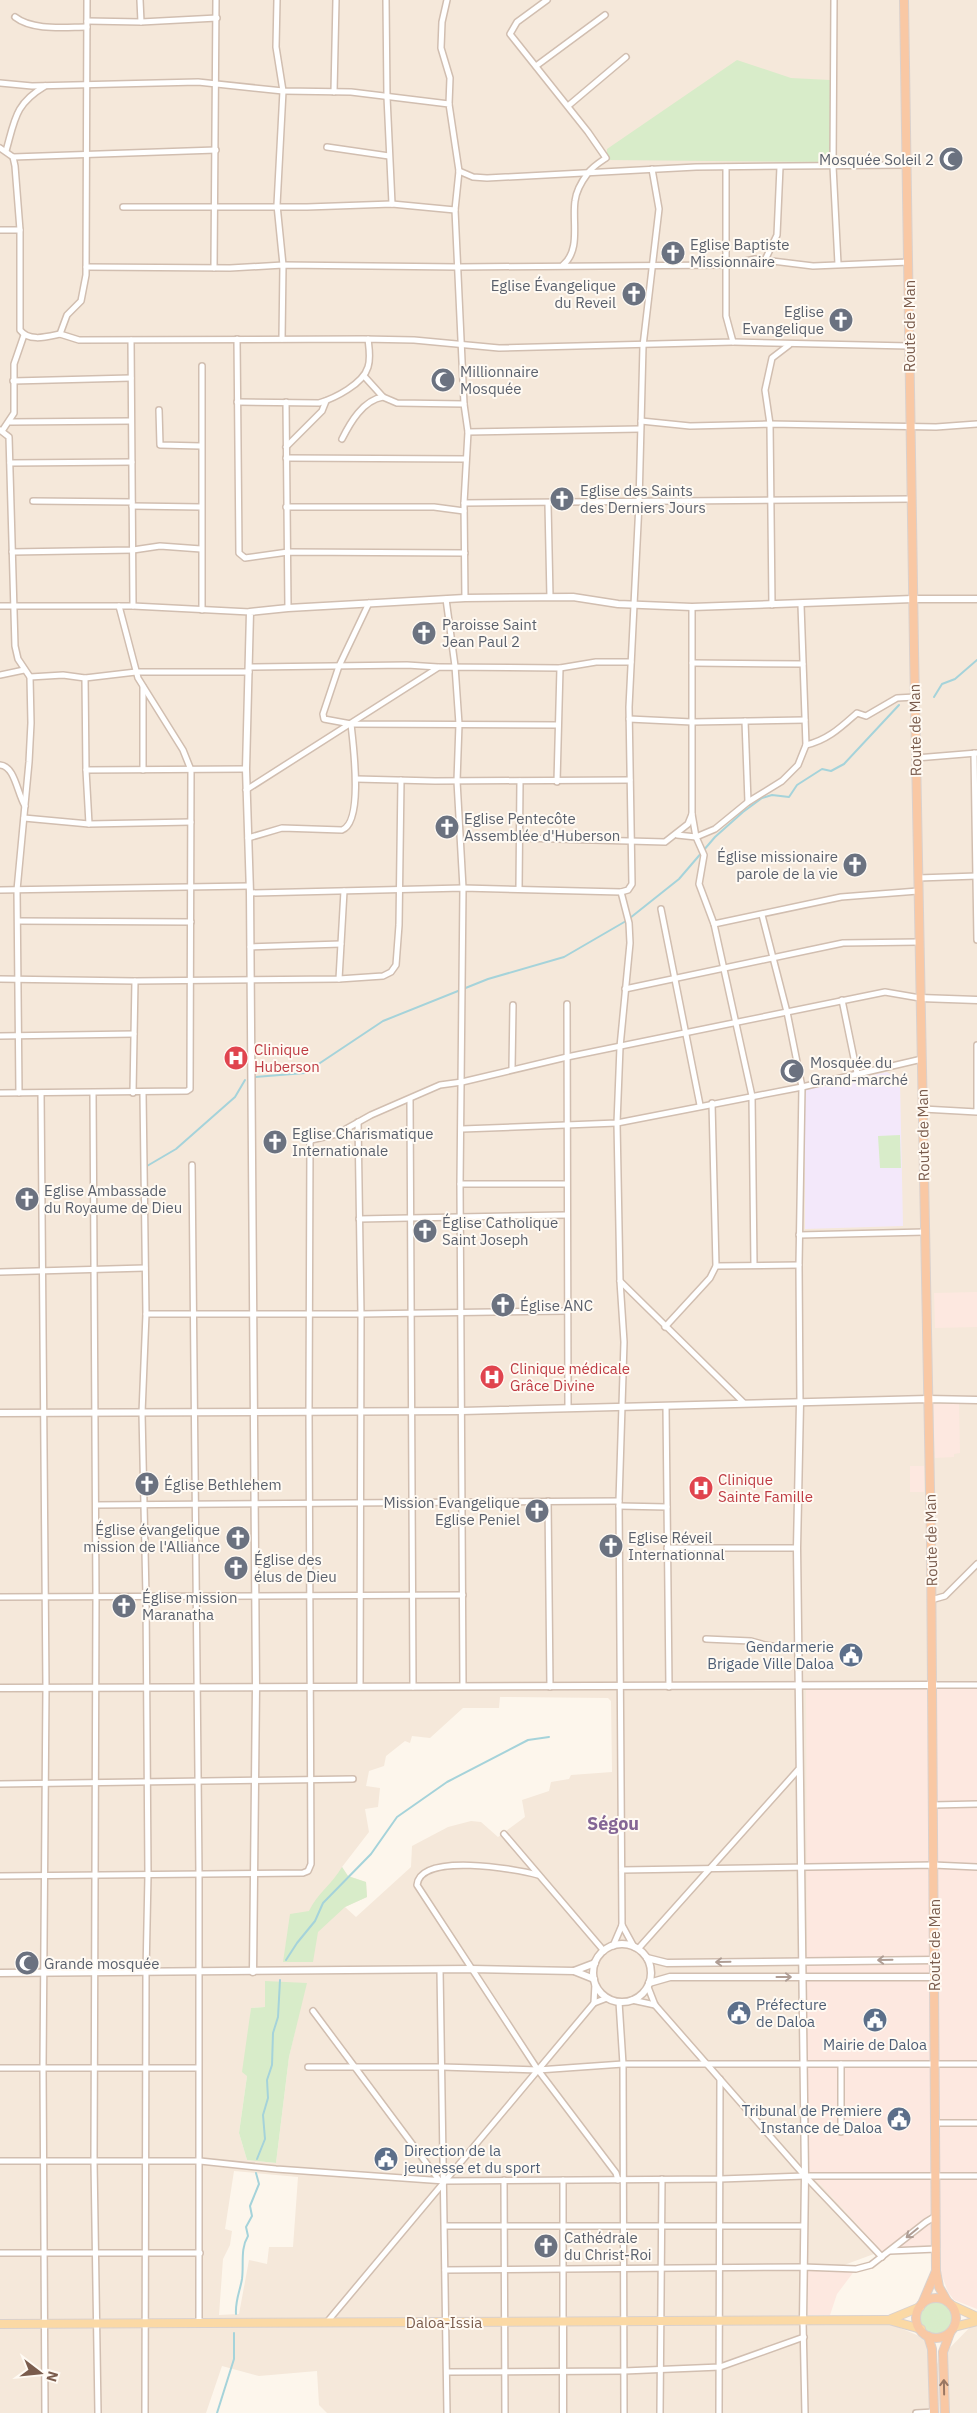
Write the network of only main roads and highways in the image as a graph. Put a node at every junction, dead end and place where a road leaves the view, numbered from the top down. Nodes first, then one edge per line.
1 (904, 0) edge
2 (936, 2271) junction
3 (949, 2303) junction
4 (921, 2306) junction
5 (977, 2317) edge
6 (889, 2320) junction
7 (977, 2321) edge
8 (0, 2324) edge
9 (921, 2329) junction
10 (952, 2329) junction
11 (928, 2336) junction
12 (934, 2413) edge
13 (945, 2413) edge

1 - 2 highway, Route de Man
2 - 3 highway
2 - 4 highway
3 - 4 highway
3 - 5 main road
3 - 10 highway
4 - 6 main road
4 - 9 highway
6 - 8 main road, Daloa-Issia
6 - 9 main road
7 - 10 main road
9 - 11 highway
10 - 11 highway
13 -> 10 highway
11 - 12 highway

